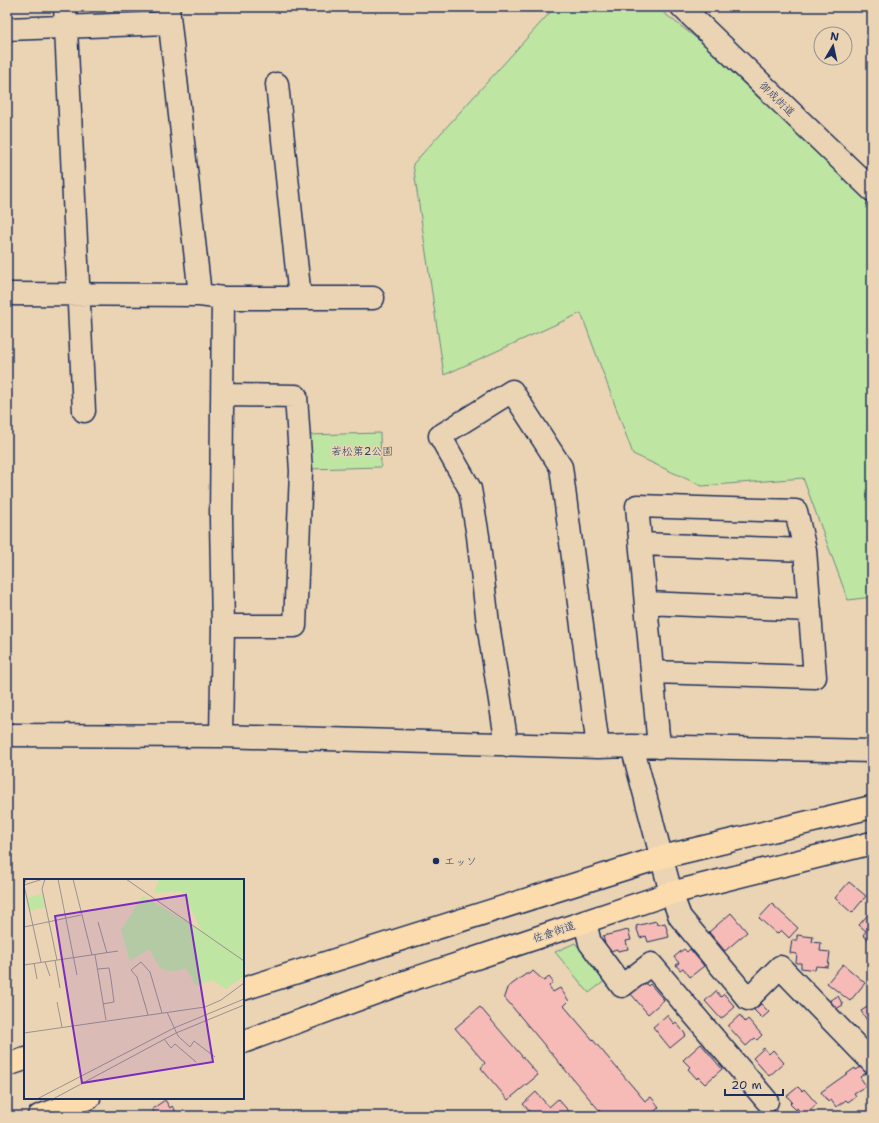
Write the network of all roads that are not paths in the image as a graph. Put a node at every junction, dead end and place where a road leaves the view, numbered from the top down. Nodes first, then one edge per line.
1 (682, 7) edge
2 (168, 15) edge
3 (66, 17) edge
4 (7, 29) edge
5 (277, 84) dead end
6 (872, 190) edge
7 (7, 294) edge
8 (79, 294) junction
9 (200, 296) junction
10 (223, 298) junction
11 (300, 298) junction
12 (373, 298) dead end
13 (223, 396) junction
14 (84, 411) dead end
15 (641, 544) junction
16 (805, 550) junction
17 (646, 603) junction
18 (810, 610) junction
19 (222, 626) junction
20 (652, 672) junction
21 (7, 735) edge
22 (221, 736) junction
23 (507, 745) junction
24 (632, 746) junction
25 (598, 747) junction
26 (659, 747) junction
27 (872, 751) edge
28 (872, 806) edge
29 (872, 843) edge
30 (662, 857) junction
31 (671, 893) junction
32 (585, 922) junction
33 (244, 989) edge
34 (244, 1042) edge
35 (24, 1059) edge
36 (872, 1062) edge
37 (7, 1065) edge
38 (86, 1099) edge
39 (767, 1101) dead end
40 (39, 1116) edge

1 - 6 street, 御成街道
2 - 3 street
2 - 9 street
3 - 4 street
3 - 8 street
5 - 11 street
7 - 8 street
8 - 9 street
8 - 14 street
9 - 10 street
10 - 11 street
10 - 13 street
11 - 12 street
13 - 19 street
13 - 19 street
15 - 16 street
15 - 16 street
15 - 17 street
16 - 18 street
17 - 18 street
17 - 20 street
18 - 20 street
19 - 22 street
20 - 26 street
21 - 22 street
22 - 23 street
23 - 25 street
23 - 25 street
24 - 25 street
24 - 26 street
24 - 30 street
26 - 27 street
28 - 30 highway
29 - 31 highway, 佐倉街道
30 - 31 street
30 - 33 highway
31 - 32 highway, 佐倉街道
31 - 36 street
32 - 34 highway, 佐倉街道
32 - 39 street
35 - 37 highway
38 - 40 highway

